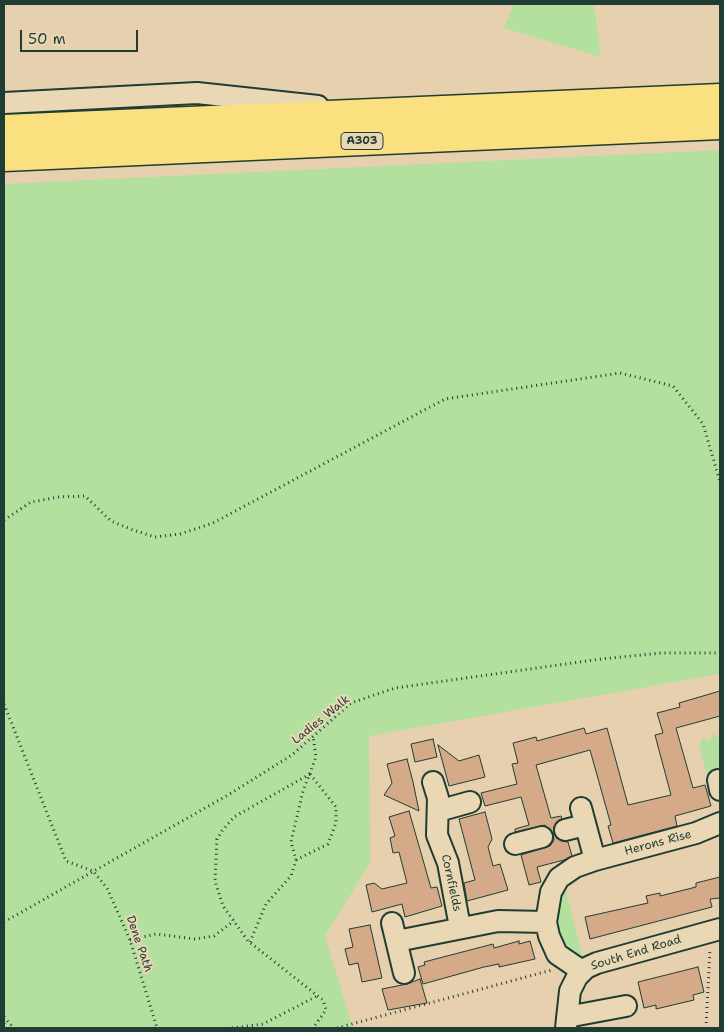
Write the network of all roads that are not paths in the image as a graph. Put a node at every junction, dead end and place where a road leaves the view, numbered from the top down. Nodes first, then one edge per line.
1 (720, 98) edge
2 (4, 103) edge
3 (387, 113) junction
4 (720, 125) edge
5 (4, 129) edge
6 (4, 157) edge
7 (433, 782) dead end
8 (470, 802) dead end
9 (438, 811) junction
10 (720, 823) edge
11 (565, 830) dead end
12 (542, 837) dead end
13 (515, 844) dead end
14 (595, 860) junction
15 (546, 922) junction
16 (460, 927) junction
17 (716, 930) edge
18 (577, 968) junction
19 (404, 974) dead end
20 (626, 1006) dead end
21 (566, 1023) edge

1 - 3 highway, A303
2 - 3 street
3 - 5 highway, A303
4 - 6 highway, A303
7 - 9 street, Cornfields
8 - 9 street
9 - 16 street, Cornfields
10 - 14 street, Herons Rise
11 - 14 street
12 - 13 street
14 - 15 street, Herons Rise
15 - 16 street, Cornfields
15 - 18 street, Herons Rise
16 - 19 street, Cornfields
17 - 18 street, South End Road
18 - 21 street, South End Road
20 - 21 street

